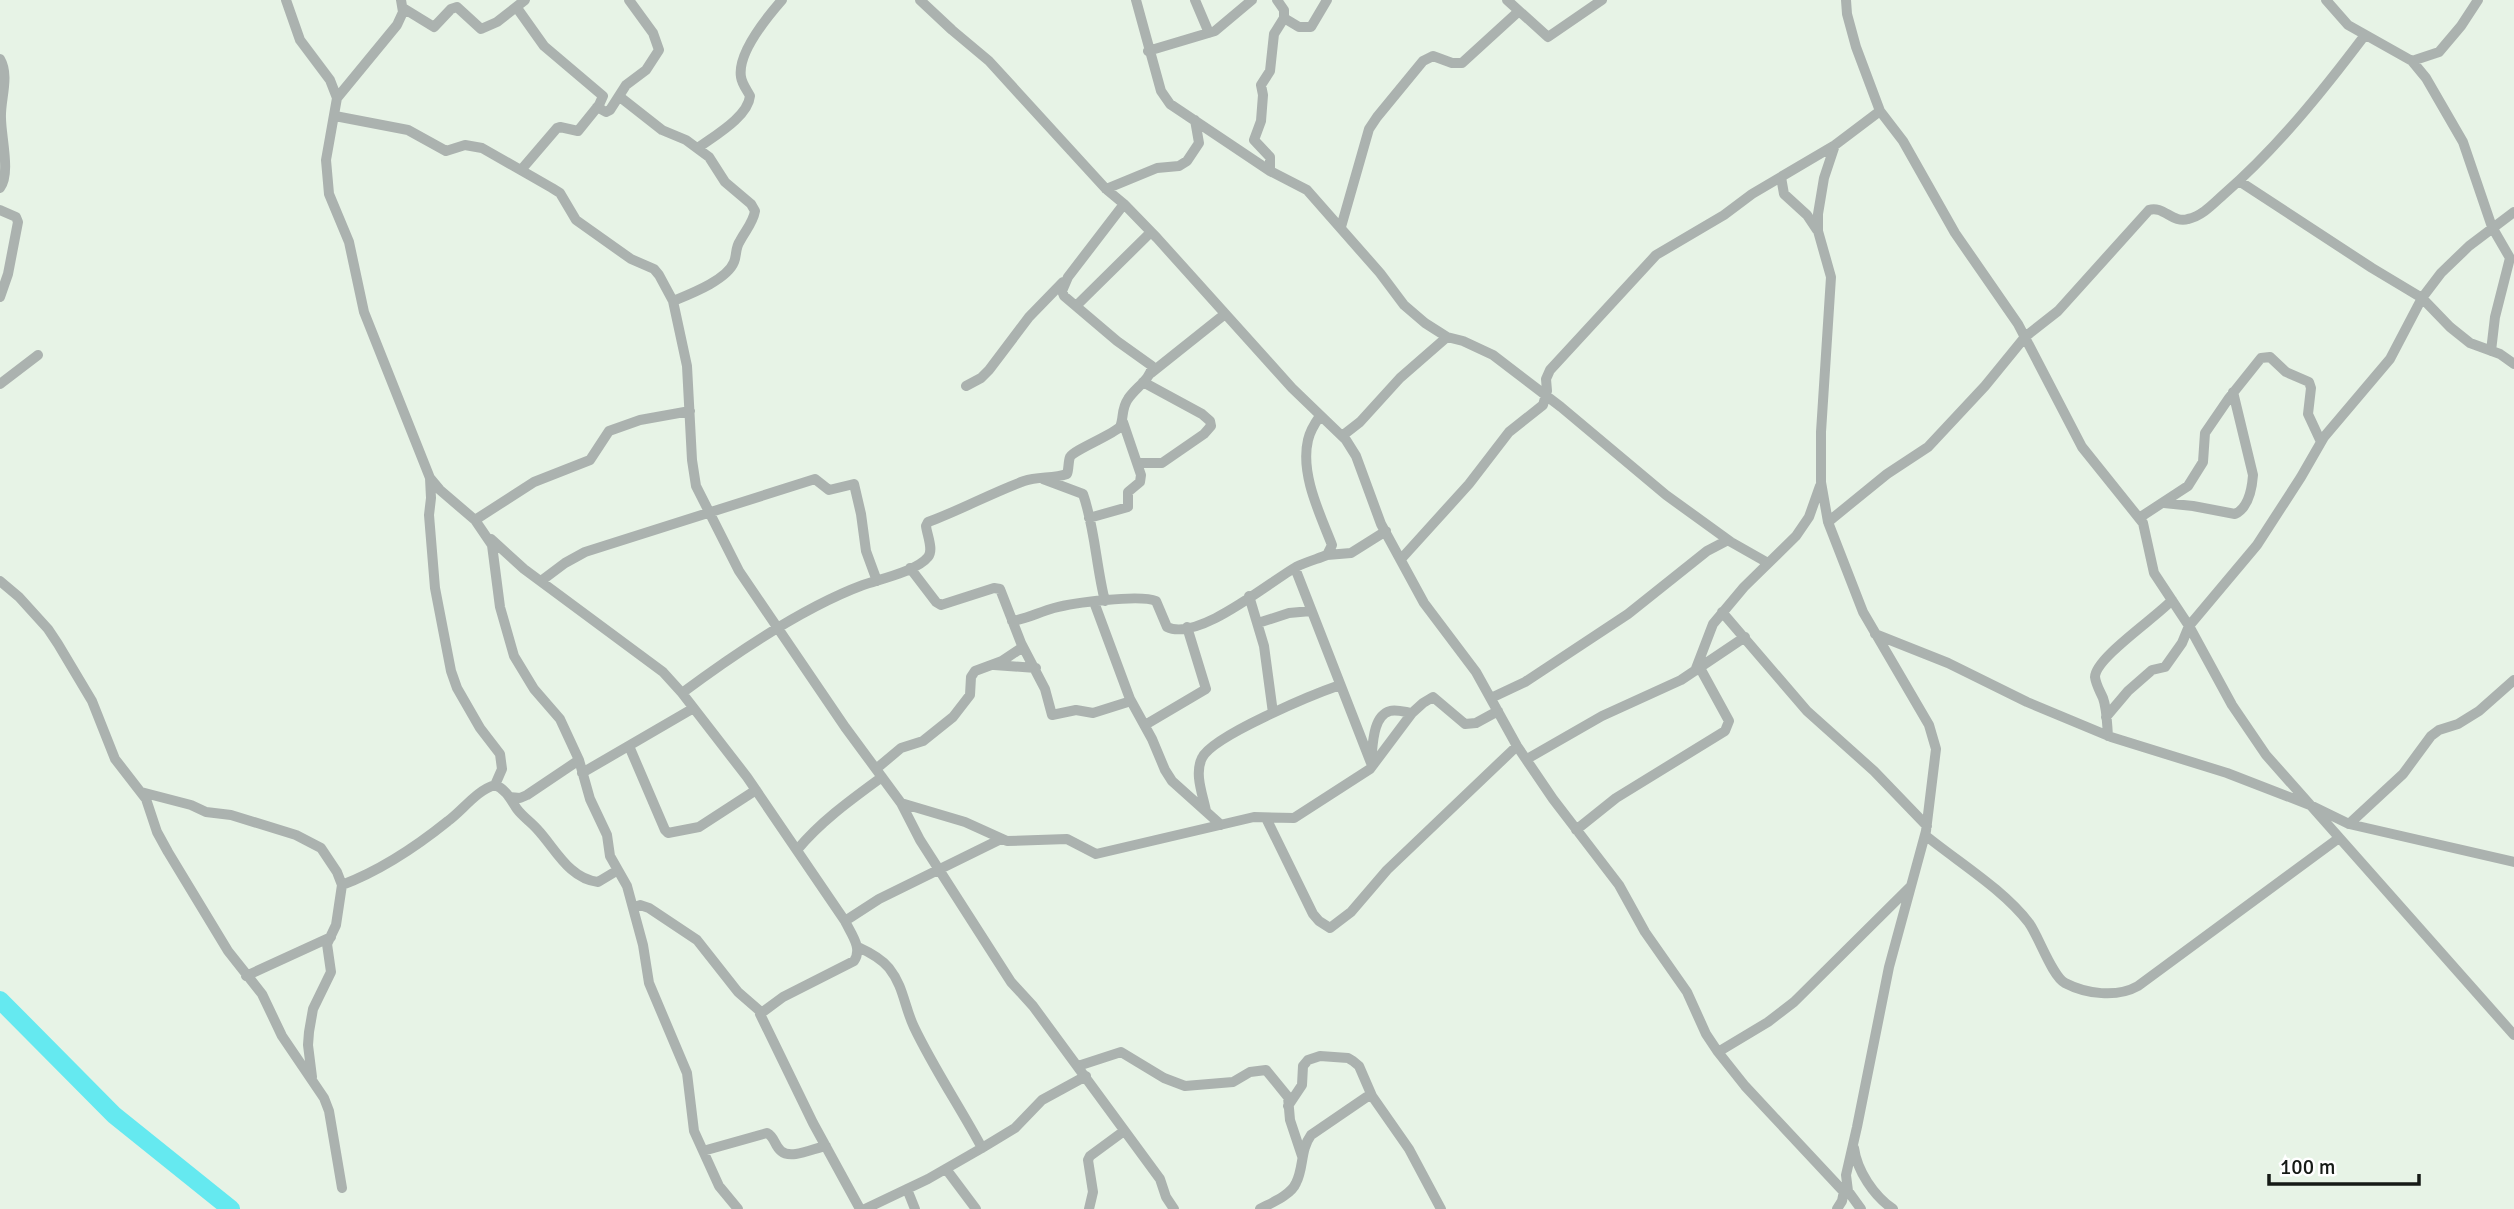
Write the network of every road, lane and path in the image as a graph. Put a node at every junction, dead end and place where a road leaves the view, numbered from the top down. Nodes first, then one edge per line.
1 (286, 0) edge
2 (525, 0) edge
3 (629, 0) edge
4 (782, 0) edge
5 (920, 0) edge
6 (1136, 0) edge
7 (1195, 0) edge
8 (1252, 0) edge
9 (1277, 0) edge
10 (1327, 0) edge
11 (1507, 0) edge
12 (1602, 0) edge
13 (1846, 0) edge
14 (2326, 0) edge
15 (2478, 0) edge
16 (402, 4) edge
17 (517, 8) junction
18 (1519, 11) junction
19 (1284, 18) junction
20 (1209, 33) junction
21 (2365, 35) junction
22 (1148, 51) junction
23 (0, 59) edge
24 (2412, 61) junction
25 (620, 97) junction
26 (337, 98) junction
27 (597, 107) junction
28 (1880, 111) junction
29 (335, 116) junction
30 (1195, 120) junction
31 (1835, 145) junction
32 (698, 148) junction
33 (521, 170) junction
34 (1270, 171) junction
35 (1781, 177) junction
36 (2239, 181) junction
37 (0, 188) edge
38 (1106, 188) junction
39 (1124, 204) junction
40 (0, 210) edge
41 (2514, 212) edge
42 (2493, 227) junction
43 (1341, 228) junction
44 (1818, 231) junction
45 (1151, 232) junction
46 (1068, 277) junction
47 (0, 297) edge
48 (2422, 298) junction
49 (673, 301) junction
50 (1077, 305) junction
51 (1225, 314) junction
52 (1447, 337) junction
53 (2025, 337) junction
54 (2491, 351) junction
55 (38, 355) dead end
56 (2514, 364) edge
57 (1151, 373) junction
58 (1143, 382) junction
59 (0, 384) edge
60 (966, 386) dead end
61 (2233, 392) junction
62 (1545, 396) junction
63 (690, 411) junction
64 (1320, 415) junction
65 (1123, 422) junction
66 (1342, 436) junction
67 (2321, 442) junction
68 (1137, 463) junction
69 (430, 478) junction
70 (1043, 478) junction
71 (1821, 482) junction
72 (2163, 503) junction
73 (708, 513) junction
74 (1089, 518) junction
75 (2139, 518) junction
76 (475, 520) junction
77 (1828, 522) junction
78 (1386, 531) junction
79 (488, 536) junction
80 (1728, 540) junction
81 (1327, 555) junction
82 (1402, 558) junction
83 (1768, 563) junction
84 (1295, 568) junction
85 (910, 569) junction
86 (877, 580) junction
87 (541, 581) junction
88 (0, 582) edge
89 (1250, 596) junction
90 (2172, 600) junction
91 (1105, 601) junction
92 (1094, 602) junction
93 (1311, 611) junction
94 (1721, 612) junction
95 (1012, 621) junction
96 (1258, 623) junction
97 (2189, 626) junction
98 (1187, 627) junction
99 (779, 628) junction
100 (1875, 634) junction
101 (1745, 637) junction
102 (1023, 647) junction
103 (990, 665) junction
104 (1035, 668) junction
105 (1698, 669) junction
106 (2514, 680) edge
107 (1340, 685) junction
108 (682, 693) junction
109 (1491, 698) junction
110 (1131, 701) junction
111 (692, 709) junction
112 (1498, 711) junction
113 (1273, 713) junction
114 (1412, 713) junction
115 (2106, 717) junction
116 (1145, 725) junction
117 (2108, 736) junction
118 (629, 746) junction
119 (1517, 746) junction
120 (1527, 759) junction
121 (579, 760) junction
122 (1370, 766) junction
123 (879, 773) junction
124 (582, 774) junction
125 (495, 785) junction
126 (756, 790) junction
127 (141, 792) junction
128 (509, 797) junction
129 (901, 803) junction
130 (2310, 805) junction
131 (1206, 811) junction
132 (1266, 818) junction
133 (2349, 824) junction
134 (1220, 825) junction
135 (1576, 830) junction
136 (1926, 830) junction
137 (2339, 838) junction
138 (1001, 839) junction
139 (797, 850) junction
140 (2514, 862) edge
141 (618, 870) junction
142 (940, 871) junction
143 (342, 885) junction
144 (1910, 887) junction
145 (633, 908) junction
146 (845, 921) junction
147 (331, 937) junction
148 (858, 947) junction
149 (246, 976) junction
150 (761, 1012) junction
151 (2514, 1035) edge
152 (1718, 1052) junction
153 (1079, 1066) junction
154 (1086, 1076) junction
155 (312, 1080) junction
156 (1371, 1094) junction
157 (1288, 1107) junction
158 (1124, 1131) junction
159 (1853, 1144) junction
160 (826, 1146) junction
161 (982, 1148) junction
162 (703, 1150) junction
163 (1302, 1156) junction
164 (946, 1169) junction
165 (1846, 1175) junction
166 (342, 1188) dead end
167 (907, 1189) junction
168 (1844, 1192) junction
169 (738, 1209) edge
170 (863, 1209) edge
171 (915, 1209) edge
172 (976, 1209) edge
173 (1089, 1209) edge
174 (1174, 1209) edge
175 (1260, 1209) edge
176 (1441, 1209) edge
177 (1837, 1209) edge
178 (1861, 1209) edge
179 (1893, 1209) edge

1 - 26 street
2 - 17 street
3 - 25 street
4 - 32 street
5 - 38 street
6 - 22 street
7 - 20 street
8 - 20 street
9 - 19 street
10 - 19 street
11 - 18 street
12 - 18 street
13 - 28 street
14 - 21 street
15 - 24 street
16 - 17 street
16 - 26 street
17 - 27 street
18 - 43 street
19 - 34 street
20 - 22 street
21 - 24 street
21 - 36 street
22 - 30 street
23 - 37 street
24 - 42 street
25 - 27 street
25 - 32 street
26 - 29 street
27 - 33 street
28 - 31 street
28 - 53 street
29 - 33 street
29 - 69 street
30 - 34 street
30 - 38 street
31 - 35 street
31 - 44 street
32 - 49 street
33 - 49 street
34 - 43 street
35 - 44 street
35 - 62 street
36 - 48 street
36 - 53 street
38 - 39 street
39 - 45 street
39 - 46 street
40 - 47 street
41 - 42 street
42 - 48 street
42 - 54 street
43 - 52 street
44 - 71 street
45 - 50 street
45 - 51 street
46 - 50 street
46 - 60 street
48 - 54 street
48 - 67 street
49 - 63 street
50 - 57 street
51 - 57 street
51 - 64 street
52 - 62 street
52 - 66 street
53 - 75 street
53 - 77 street
54 - 56 street
55 - 59 street
57 - 58 street
58 - 65 street
58 - 68 street
61 - 67 street
61 - 72 street
61 - 72 street
62 - 80 street
62 - 82 street
63 - 73 street
63 - 76 street
64 - 66 street
64 - 81 street
65 - 68 street
65 - 70 street
66 - 78 street
67 - 97 street
68 - 74 street
69 - 76 street
69 - 125 street
70 - 74 street
70 - 85 street
71 - 77 street
71 - 83 street
72 - 75 street
73 - 86 street
73 - 87 street
73 - 99 street
74 - 91 street
75 - 90 street
76 - 79 street
77 - 100 street
78 - 81 street
78 - 82 street
79 - 87 street
79 - 121 street
80 - 83 street
80 - 109 street
81 - 84 street
82 - 109 street
83 - 94 street
84 - 89 street
84 - 93 street
85 - 86 street
85 - 95 street
86 - 99 street
87 - 108 street
88 - 127 street
89 - 96 street
89 - 98 street
90 - 97 street
90 - 115 street
91 - 92 street
91 - 98 street
92 - 95 street
92 - 110 street
93 - 96 street
93 - 107 street
94 - 101 street
94 - 105 street
95 - 102 street
96 - 113 street
97 - 115 street
97 - 130 street
98 - 116 street
99 - 108 street
99 - 123 street
100 - 117 street
100 - 136 street
101 - 105 street
101 - 136 street
102 - 103 street
102 - 104 street
103 - 104 street
103 - 123 street
104 - 110 street
105 - 120 street
105 - 135 street
106 - 133 street
107 - 113 street
107 - 122 street
108 - 111 street
109 - 112 street
110 - 116 street
111 - 118 street
111 - 126 street
112 - 114 street
112 - 119 street
113 - 131 street
114 - 122 street
114 - 122 street
115 - 117 street
116 - 131 street
117 - 130 street
118 - 124 street
118 - 126 street
119 - 120 street
119 - 132 street
120 - 135 street
121 - 124 street
121 - 128 street
122 - 132 street
123 - 129 street
123 - 139 street
124 - 141 street
125 - 128 street
125 - 143 street
126 - 139 street
127 - 143 street
127 - 149 street
128 - 141 street
129 - 138 street
129 - 142 street
130 - 133 street
130 - 137 street
131 - 134 street
132 - 134 street
133 - 140 street
134 - 138 street
135 - 152 street
136 - 137 street
136 - 144 street
137 - 151 street
138 - 142 street
139 - 146 street
141 - 145 street
142 - 146 street
142 - 153 street
143 - 147 street
144 - 152 street
144 - 159 street
145 - 150 street
145 - 162 street
146 - 148 street
147 - 149 street
147 - 155 street
148 - 150 street
148 - 161 street
149 - 155 street
150 - 160 street
152 - 168 street
153 - 154 street
153 - 157 street
154 - 158 street
154 - 161 street
155 - 166 street
156 - 157 street
156 - 163 street
156 - 176 street
157 - 163 street
158 - 173 street
158 - 174 street
159 - 165 street
159 - 179 street
160 - 162 street
160 - 170 street
161 - 164 street
162 - 169 street
163 - 175 street
164 - 167 street
164 - 172 street
165 - 168 street
165 - 178 street
167 - 170 street
167 - 171 street
168 - 177 street

